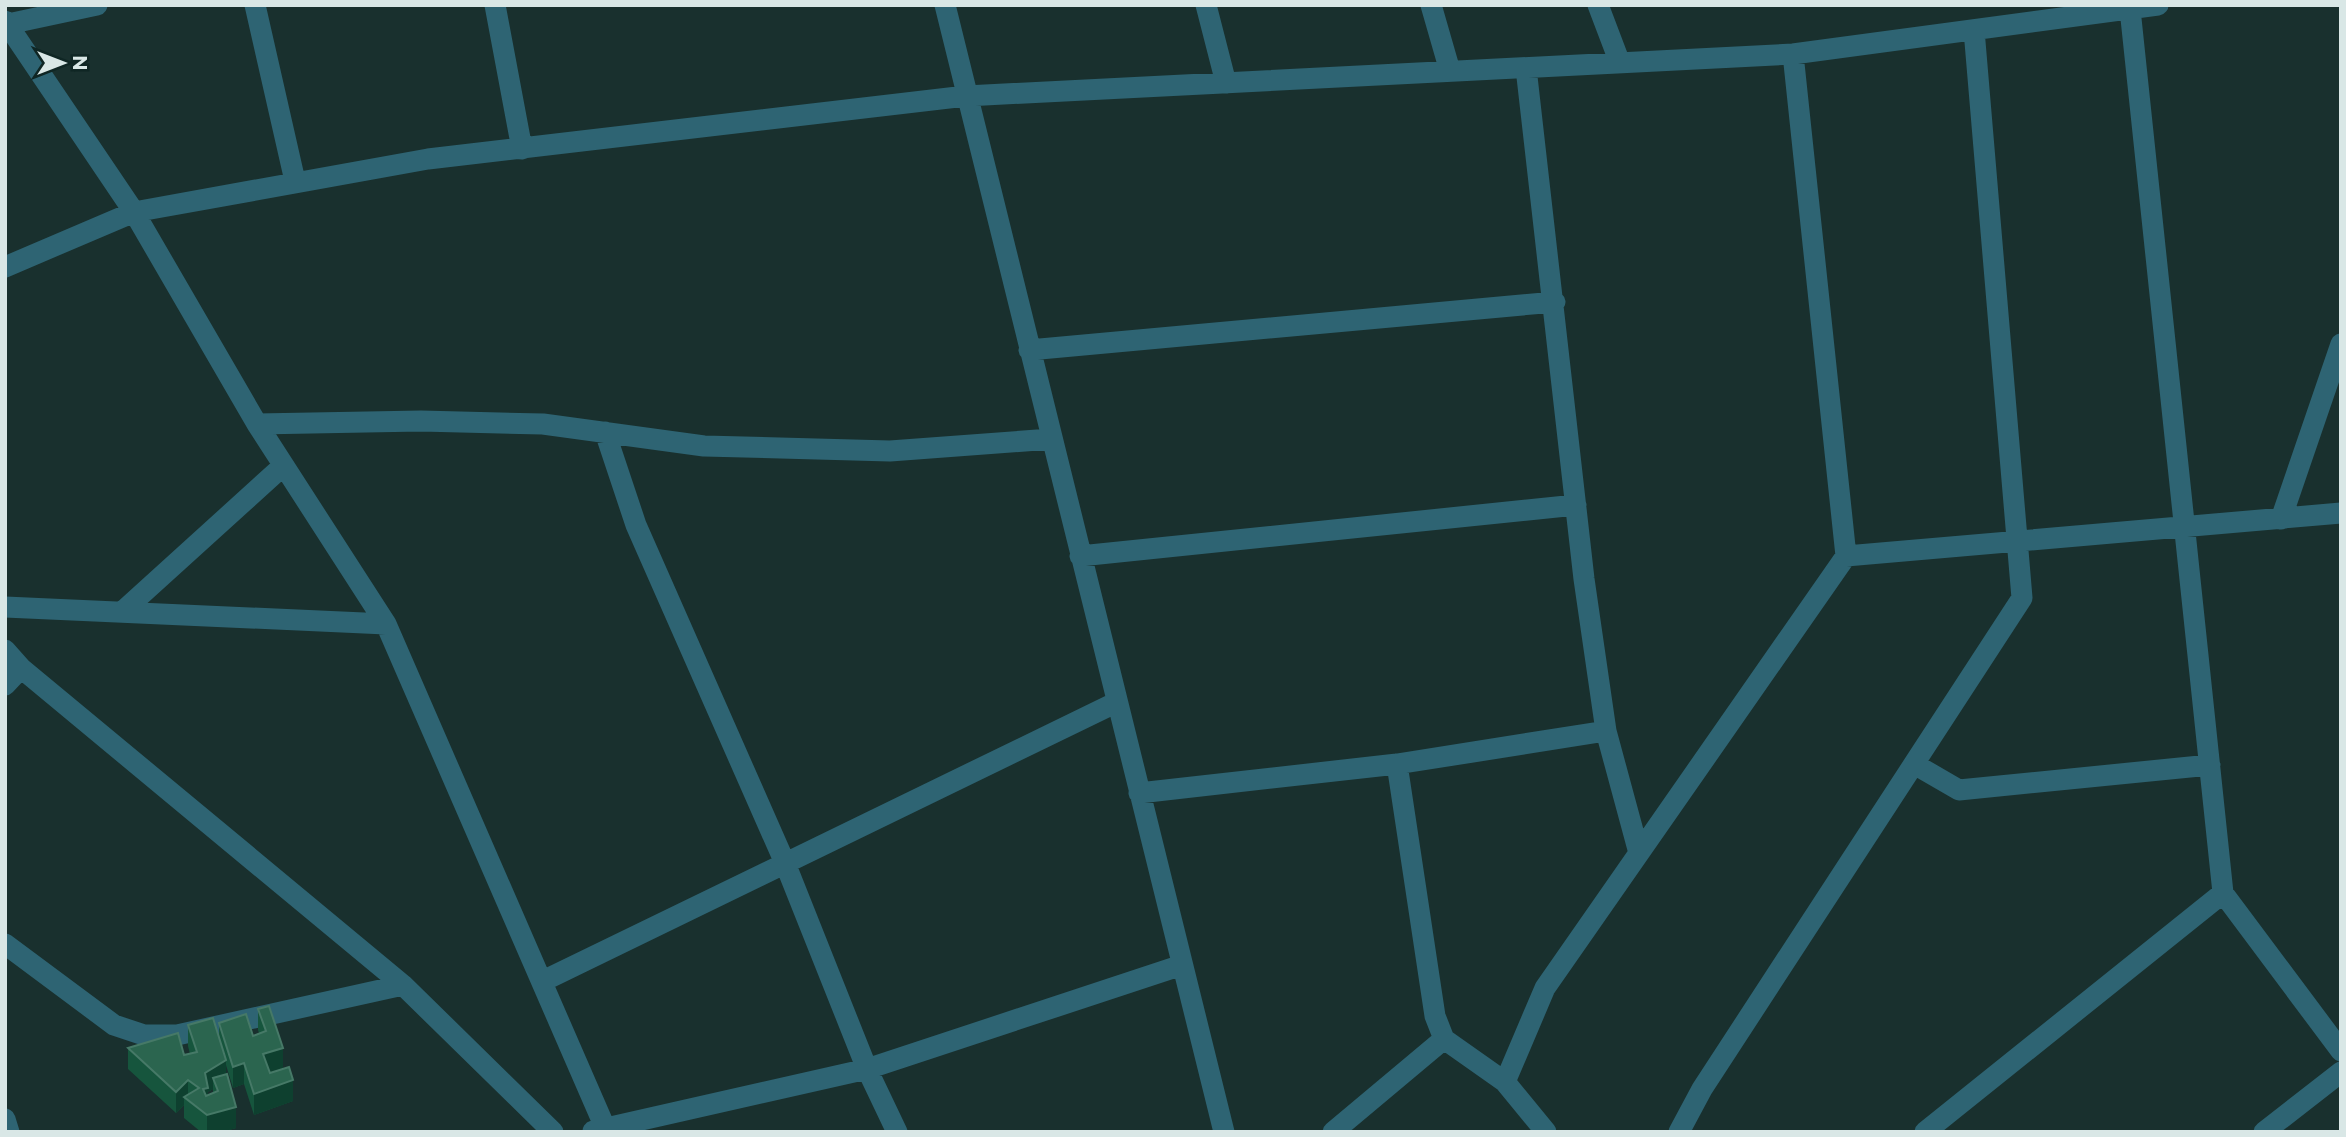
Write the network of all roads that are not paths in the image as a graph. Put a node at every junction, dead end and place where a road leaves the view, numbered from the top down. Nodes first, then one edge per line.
1 (97, 5) edge
2 (255, 5) edge
3 (495, 5) edge
4 (945, 5) edge
5 (1206, 5) edge
6 (1431, 5) edge
7 (1598, 5) edge
8 (2158, 5) edge
9 (2130, 9) junction
10 (7, 23) edge
11 (1973, 30) junction
12 (1793, 54) junction
13 (1620, 63) junction
14 (1527, 68) junction
15 (1450, 71) junction
16 (1226, 83) junction
17 (966, 96) junction
18 (523, 149) junction
19 (295, 181) junction
20 (134, 212) junction
21 (5, 267) edge
22 (1555, 302) junction
23 (2341, 344) edge
24 (1029, 350) junction
25 (257, 425) junction
26 (605, 432) junction
27 (1051, 439) junction
28 (283, 466) junction
29 (1576, 505) junction
30 (2341, 513) edge
31 (2281, 519) junction
32 (2185, 527) junction
33 (2017, 542) junction
34 (1080, 556) junction
35 (1846, 556) junction
36 (5, 607) edge
37 (122, 612) junction
38 (386, 624) junction
39 (5, 650) edge
40 (21, 668) junction
41 (5, 685) edge
42 (1117, 702) junction
43 (1606, 731) junction
44 (1397, 764) junction
45 (1914, 764) junction
46 (2210, 765) junction
47 (1139, 793) junction
48 (1639, 853) junction
49 (785, 863) junction
50 (2223, 893) junction
51 (5, 944) edge
52 (1182, 965) junction
53 (543, 981) junction
54 (403, 985) junction
55 (1444, 1039) junction
56 (2341, 1051) edge
57 (867, 1069) junction
58 (2341, 1072) edge
59 (1505, 1082) junction
60 (5, 1119) edge
61 (601, 1130) edge
62 (9, 1132) edge
63 (553, 1132) edge
64 (897, 1132) edge
65 (1224, 1132) edge
66 (1333, 1132) edge
67 (1546, 1132) edge
68 (1679, 1132) edge
69 (1925, 1132) edge
70 (2264, 1132) edge

1 - 10 street
2 - 19 street
3 - 18 street
4 - 17 street
5 - 16 street
6 - 15 street
7 - 13 street
8 - 9 street
9 - 11 street
9 - 32 street
10 - 20 street
11 - 12 street
11 - 33 street
12 - 13 street
12 - 35 street
13 - 14 street
14 - 15 street
14 - 22 street
15 - 16 street
16 - 17 street
17 - 18 street
17 - 24 street
18 - 19 street
19 - 20 street
20 - 21 street
20 - 25 street
22 - 24 street
22 - 29 street
23 - 31 street
24 - 27 street
25 - 26 street
25 - 28 street
26 - 27 street
26 - 49 street
27 - 34 street
28 - 37 street
28 - 38 street
29 - 34 street
29 - 43 street
30 - 31 street
31 - 32 street
32 - 33 street
32 - 46 street
33 - 35 street
33 - 45 street
34 - 42 street
35 - 48 street
36 - 37 street
37 - 38 street
38 - 53 street
39 - 40 street
40 - 41 street
40 - 54 street
42 - 47 street
42 - 49 street
43 - 44 street
43 - 48 street
44 - 47 street
44 - 55 street
45 - 46 street
45 - 68 street
46 - 50 street
47 - 52 street
48 - 59 street
49 - 53 street
49 - 57 street
50 - 56 street
50 - 69 street
51 - 54 street
52 - 57 street
52 - 65 street
53 - 61 street
54 - 63 street
55 - 59 street
55 - 66 street
57 - 61 street
57 - 64 street
58 - 70 street
59 - 67 street
60 - 62 street

